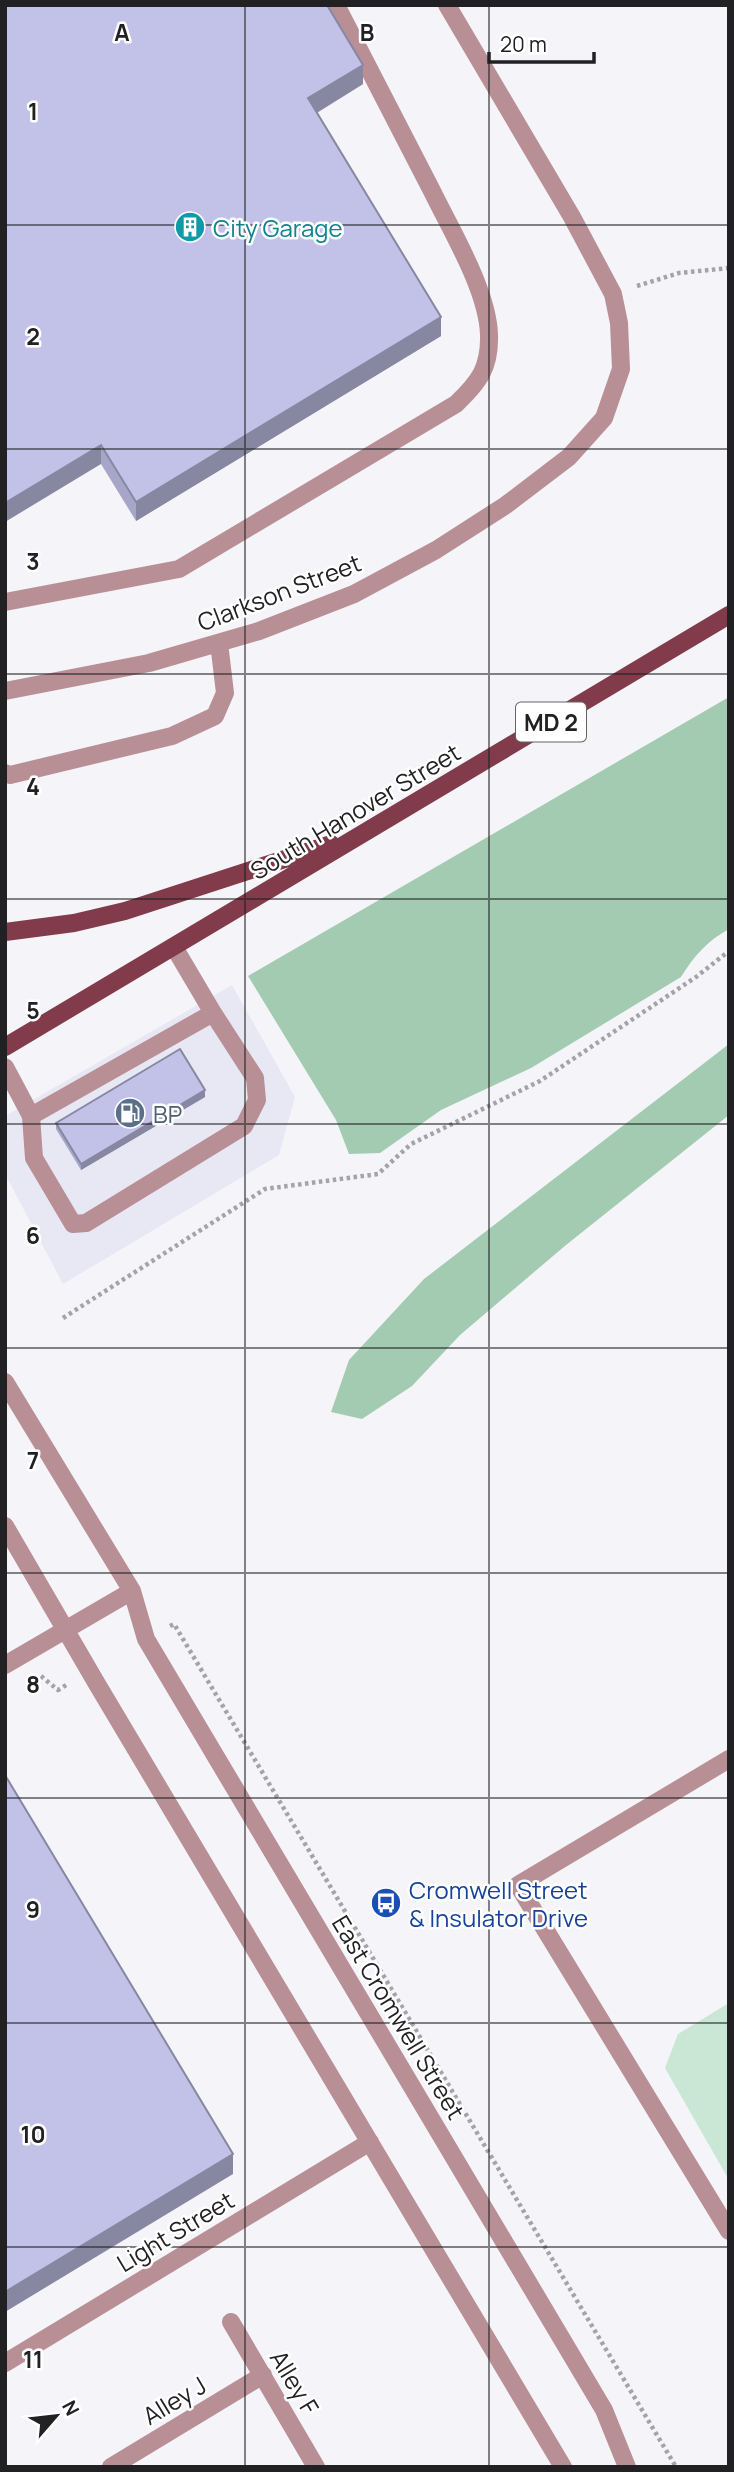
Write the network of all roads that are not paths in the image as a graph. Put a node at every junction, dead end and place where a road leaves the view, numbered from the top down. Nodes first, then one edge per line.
1 (336, 5) edge
2 (447, 5) edge
3 (5, 602) edge
4 (729, 615) edge
5 (219, 643) junction
6 (5, 691) edge
7 (5, 773) edge
8 (373, 828) junction
9 (5, 932) edge
10 (174, 947) junction
11 (213, 1013) junction
12 (5, 1047) edge
13 (5, 1067) edge
14 (31, 1116) junction
15 (5, 1382) edge
16 (5, 1527) edge
17 (132, 1591) junction
18 (65, 1630) junction
19 (5, 1665) edge
20 (729, 1759) edge
21 (370, 2142) junction
22 (729, 2231) edge
23 (231, 2322) dead end
24 (5, 2363) edge
25 (263, 2375) junction
26 (111, 2467) edge
27 (316, 2467) edge
28 (563, 2467) edge
29 (627, 2467) edge

1 - 3 street
2 - 5 street, Clarkson Street
4 - 8 main road, South Hanover Street / MD 2
5 - 6 street, Clarkson Street
5 - 7 street
8 - 9 main road
8 - 10 main road, South Hanover Street / MD 2
10 - 11 street
10 - 12 main road, South Hanover Street / MD 2
11 - 14 street
11 - 14 street
13 - 14 street
15 - 17 street, East Cromwell Street
16 - 18 street
17 - 18 street
17 - 29 street, East Cromwell Street
18 - 19 street
18 - 21 street
20 - 22 street
21 - 24 street, Light Street
21 - 28 street
23 - 25 street, Alley F
25 - 26 street, Alley J
25 - 27 street, Alley F

